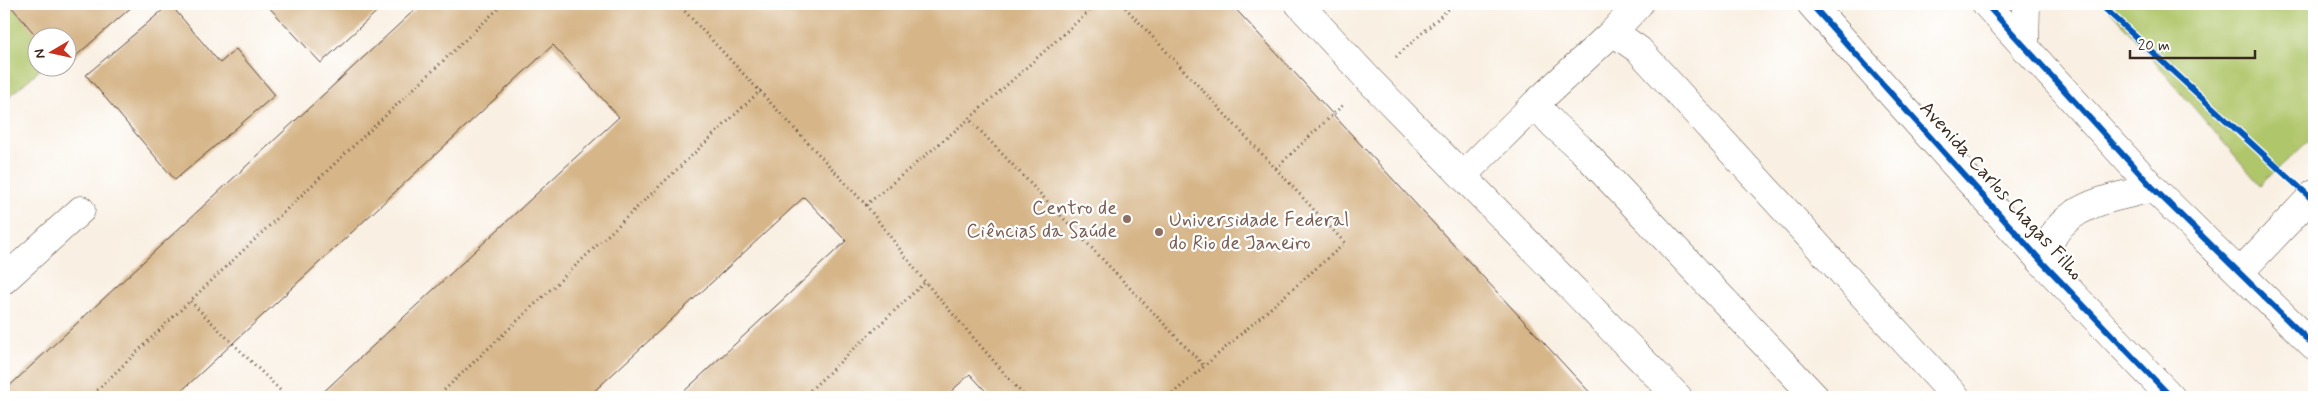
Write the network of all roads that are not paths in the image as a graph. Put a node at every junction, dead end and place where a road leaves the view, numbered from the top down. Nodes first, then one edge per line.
1 (1299, 4) edge
2 (1639, 4) edge
3 (1811, 4) edge
4 (1986, 4) edge
5 (2026, 4) edge
6 (1613, 32) junction
7 (2025, 49) junction
8 (1535, 104) junction
9 (1463, 175) junction
10 (2153, 188) junction
11 (2314, 194) edge
12 (81, 210) dead end
13 (2042, 262) junction
14 (2240, 272) junction
15 (4, 280) edge
16 (2314, 346) edge
17 (2170, 396) edge
18 (1678, 397) edge
19 (1815, 397) edge
20 (1956, 397) edge

1 - 9 street
2 - 6 street
3 - 13 street, Avenida Carlos Chagas Filho
4 - 7 street
5 - 7 street
6 - 8 street
6 - 20 street
7 - 10 street
8 - 9 street
8 - 19 street
9 - 18 street
10 - 13 street
10 - 14 street
11 - 14 street
12 - 15 street
13 - 17 street, Avenida Carlos Chagas Filho
14 - 16 street

